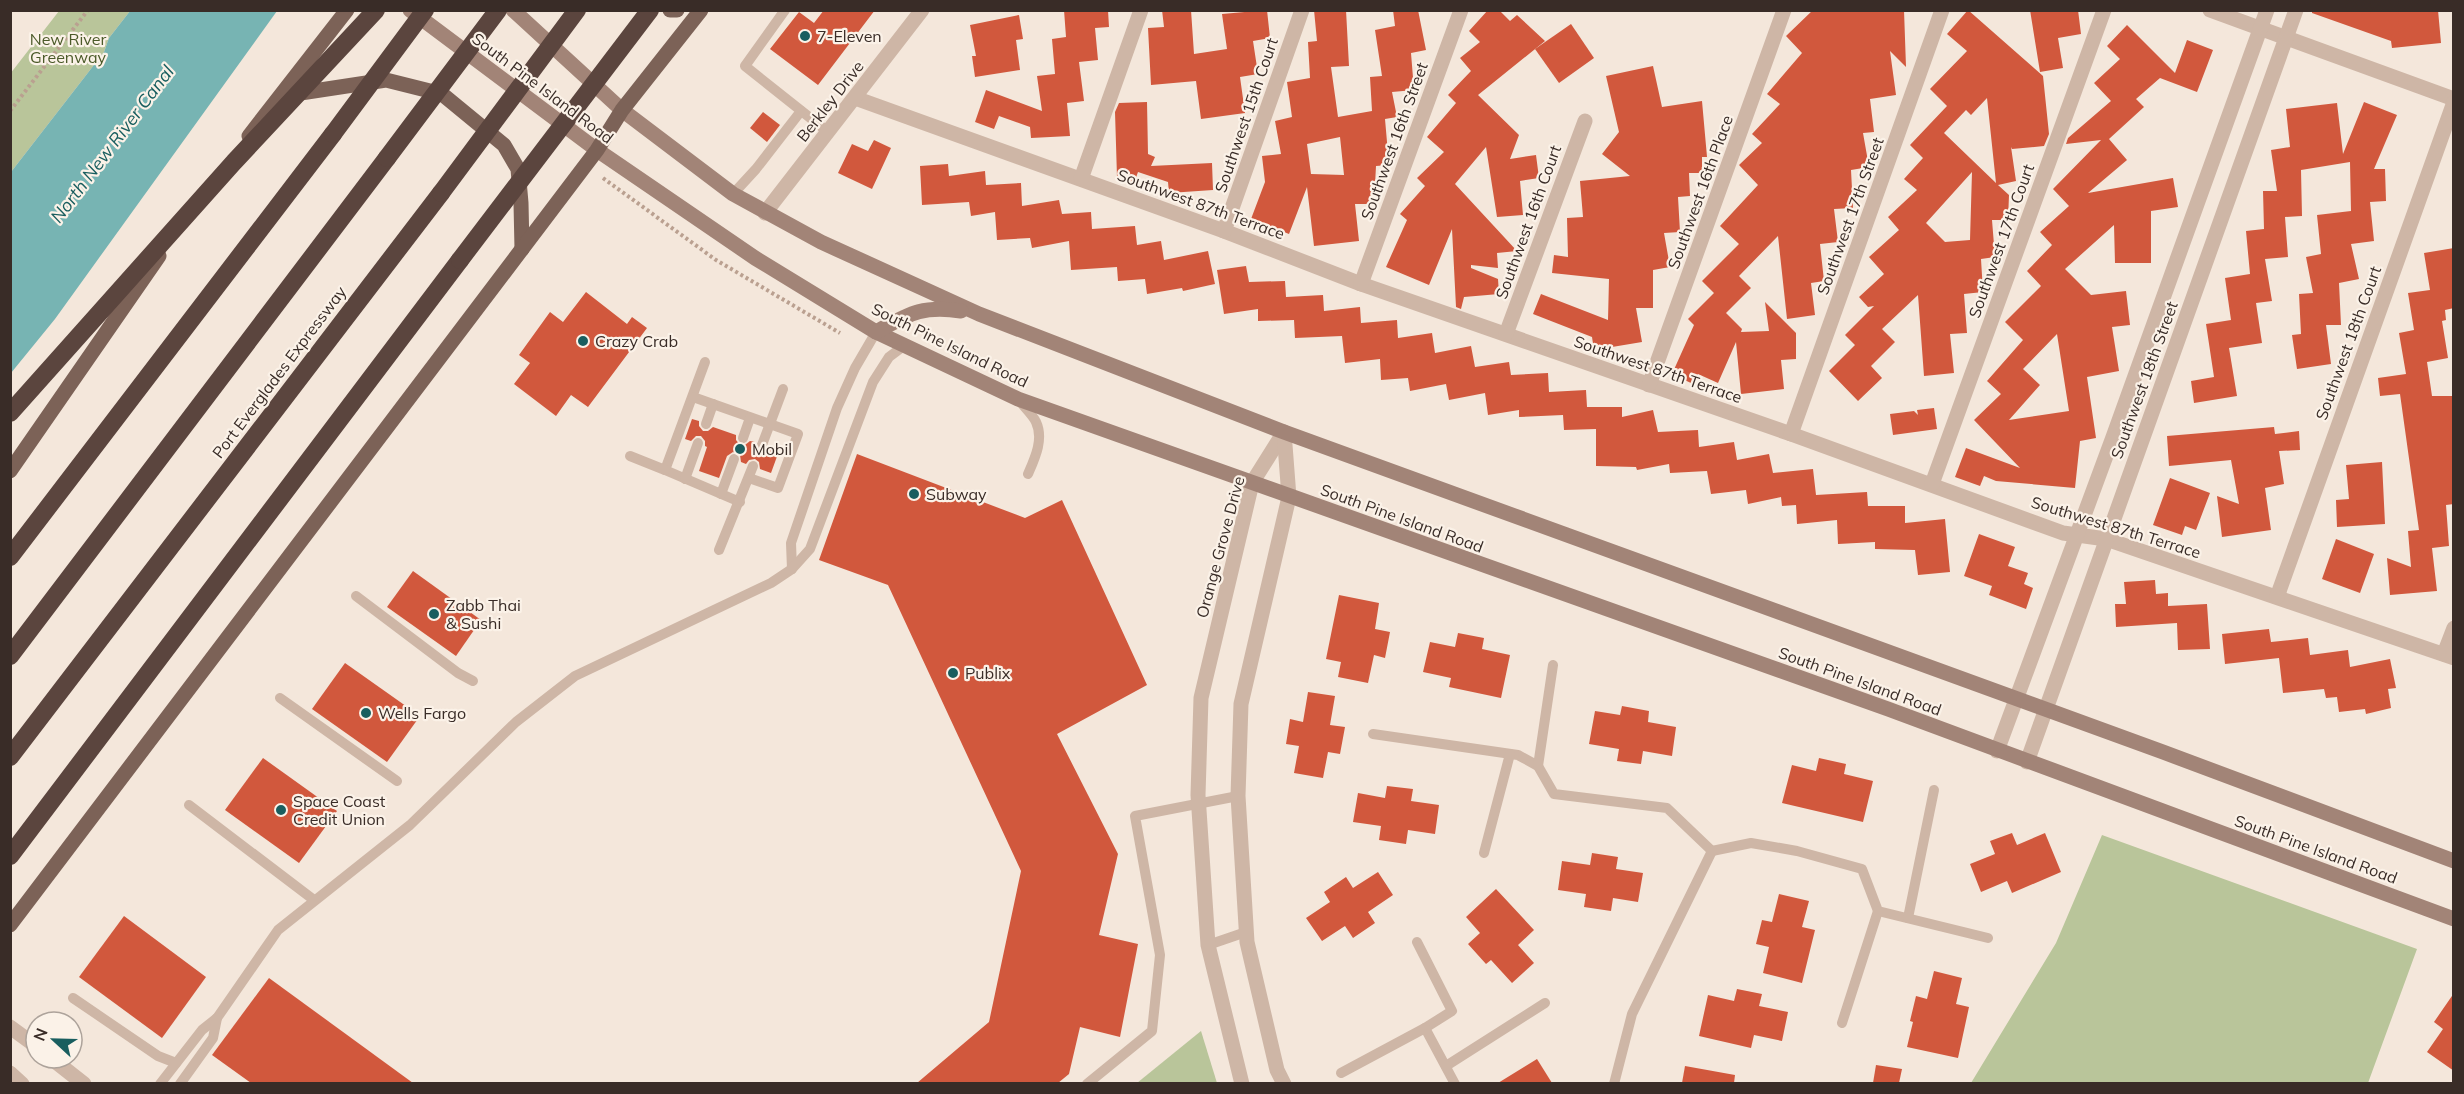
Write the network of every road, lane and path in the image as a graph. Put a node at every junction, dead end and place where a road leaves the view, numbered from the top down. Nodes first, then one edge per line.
1 (87, 10) edge
2 (347, 10) edge
3 (376, 10) edge
4 (410, 10) edge
5 (425, 10) edge
6 (498, 10) edge
7 (513, 10) edge
8 (577, 10) edge
9 (650, 10) edge
10 (670, 10) edge
11 (677, 10) edge
12 (702, 10) edge
13 (785, 10) edge
14 (922, 10) edge
15 (1141, 10) edge
16 (1302, 10) edge
17 (1461, 10) edge
18 (1784, 10) edge
19 (1942, 10) edge
20 (2104, 10) edge
21 (2210, 10) edge
22 (2267, 10) edge
23 (2296, 10) edge
24 (2260, 29) junction
25 (2286, 38) junction
26 (279, 97) junction
27 (855, 98) junction
28 (2454, 100) edge
29 (622, 110) junction
30 (10, 111) edge
31 (801, 111) junction
32 (1585, 122) dead end
33 (828, 132) junction
34 (597, 150) junction
35 (1081, 179) junction
36 (733, 194) junction
37 (765, 213) junction
38 (1224, 231) junction
39 (522, 249) junction
40 (1361, 284) junction
41 (979, 314) junction
42 (876, 332) junction
43 (1506, 334) junction
44 (905, 345) junction
45 (705, 362) dead end
46 (1649, 385) junction
47 (783, 389) dead end
48 (693, 397) junction
49 (1018, 399) junction
50 (713, 404) junction
51 (10, 413) edge
52 (750, 418) junction
53 (706, 424) dead end
54 (769, 425) junction
55 (1284, 432) junction
56 (1791, 434) junction
57 (743, 438) dead end
58 (698, 444) dead end
59 (762, 445) dead end
60 (630, 456) dead end
61 (734, 459) dead end
62 (753, 466) dead end
63 (665, 470) junction
64 (10, 471) edge
65 (1028, 474) dead end
66 (749, 478) junction
67 (685, 479) junction
68 (1252, 483) junction
69 (1932, 484) junction
70 (721, 494) junction
71 (1289, 497) junction
72 (740, 502) junction
73 (2078, 535) junction
74 (2106, 539) junction
75 (719, 550) dead end
76 (10, 557) edge
77 (792, 569) junction
78 (356, 596) dead end
79 (2277, 597) junction
80 (2454, 628) edge
81 (10, 656) edge
82 (2449, 656) edge
83 (1553, 665) dead end
84 (473, 681) dead end
85 (280, 698) dead end
86 (2017, 699) junction
87 (2046, 710) junction
88 (1373, 734) dead end
89 (1997, 751) junction
90 (1510, 754) junction
91 (10, 757) edge
92 (2027, 762) junction
93 (1538, 766) junction
94 (397, 781) dead end
95 (1934, 790) dead end
96 (1238, 796) junction
97 (1198, 804) junction
98 (189, 805) dead end
99 (1712, 851) junction
100 (1484, 853) dead end
101 (10, 856) edge
102 (2454, 861) edge
103 (314, 900) junction
104 (1878, 910) junction
105 (1908, 918) junction
106 (2454, 919) edge
107 (10, 925) edge
108 (1246, 932) junction
109 (1988, 938) dead end
110 (1417, 942) dead end
111 (1208, 945) junction
112 (73, 998) dead end
113 (1545, 1003) dead end
114 (217, 1018) junction
115 (1842, 1023) dead end
116 (10, 1027) edge
117 (1425, 1028) junction
118 (24, 1037) edge
119 (176, 1063) junction
120 (1446, 1066) junction
121 (67, 1070) edge
122 (10, 1073) edge
123 (1341, 1073) dead end
124 (22, 1083) edge
125 (84, 1083) edge
126 (160, 1083) edge
127 (180, 1083) edge
128 (1087, 1083) edge
129 (1242, 1083) edge
130 (1284, 1083) edge
131 (1455, 1083) edge
132 (1614, 1083) edge

1 - 30 path
2 - 26 main road
3 - 51 highway, bridge
4 - 34 main road, South Pine Island Road
5 - 76 highway, bridge
6 - 81 highway, bridge
7 - 29 main road, South Pine Island Road
8 - 91 highway, Port Everglades Expressway, bridge
9 - 101 highway, bridge
10 - 11 main road
12 - 29 main road
13 - 31 lane
14 - 27 street, Berkley Drive
15 - 35 street
16 - 38 street, Southwest 15th Court
17 - 40 street, Southwest 16th Street
18 - 46 street, Southwest 16th Place
19 - 56 street, Southwest 17th Street
20 - 69 street, Southwest 17th Court
21 - 24 street
22 - 24 street, Southwest 18th Street
23 - 25 street, Southwest 18th Street
24 - 25 street
24 - 73 street, Southwest 18th Street
25 - 28 street
25 - 74 street, Southwest 18th Street
26 - 39 main road
26 - 64 main road
27 - 33 street, Berkley Drive
27 - 35 street, Southwest 87th Terrace
28 - 79 street, Southwest 18th Court
29 - 34 main road
29 - 36 main road, South Pine Island Road
31 - 33 lane
31 - 36 lane
32 - 43 street, Southwest 16th Court
33 - 37 street, Berkley Drive
34 - 39 main road
34 - 42 main road, South Pine Island Road
35 - 38 street, Southwest 87th Terrace
36 - 37 main road, South Pine Island Road
37 - 41 main road, South Pine Island Road
38 - 40 street, Southwest 87th Terrace
39 - 107 main road
40 - 43 street, Southwest 87th Terrace
41 - 42 main road
41 - 55 main road, South Pine Island Road
42 - 44 main road, South Pine Island Road
42 - 77 lane
43 - 46 street, Southwest 87th Terrace
44 - 49 main road, South Pine Island Road
44 - 77 lane
45 - 48 lane
46 - 56 street, Southwest 87th Terrace
47 - 54 lane
48 - 50 lane
48 - 63 lane
49 - 65 lane
49 - 68 main road, South Pine Island Road
50 - 52 lane
50 - 53 lane
52 - 54 lane
52 - 57 lane
54 - 59 lane
54 - 66 lane
55 - 68 street, Orange Grove Drive
55 - 71 street
55 - 86 main road, South Pine Island Road
56 - 69 street, Southwest 87th Terrace
58 - 67 lane
60 - 63 lane
61 - 70 lane
62 - 66 lane
63 - 67 lane
66 - 72 lane
67 - 70 lane
68 - 71 main road, South Pine Island Road
68 - 97 street, Orange Grove Drive
69 - 73 street, Southwest 87th Terrace
70 - 72 lane
71 - 89 main road, South Pine Island Road
71 - 96 street
72 - 75 lane
73 - 74 street, Southwest 87th Terrace
73 - 86 street, Southwest 18th Street
74 - 79 street, Southwest 87th Terrace
74 - 87 street, Southwest 18th Street
77 - 103 lane
78 - 84 lane
79 - 82 street, Southwest 87th Terrace
80 - 82 street
83 - 93 lane
85 - 94 lane
86 - 87 main road, South Pine Island Road
86 - 89 street, Southwest 18th Street
87 - 92 street, Southwest 18th Street
87 - 102 main road, South Pine Island Road
88 - 90 lane
89 - 92 main road, South Pine Island Road
90 - 93 lane
90 - 100 lane
92 - 106 main road, South Pine Island Road
93 - 99 lane
95 - 105 lane
96 - 97 lane
96 - 108 street
97 - 111 street, Orange Grove Drive
97 - 128 lane
98 - 103 lane
99 - 104 lane
99 - 132 lane
103 - 114 lane
104 - 105 lane
104 - 115 lane
105 - 109 lane
108 - 111 lane
108 - 130 street
110 - 117 lane
111 - 129 street, Orange Grove Drive
112 - 119 lane
113 - 120 lane
114 - 119 lane
114 - 127 lane
116 - 118 street
117 - 120 lane
117 - 123 lane
119 - 126 lane
120 - 131 lane
121 - 125 street
122 - 124 street

